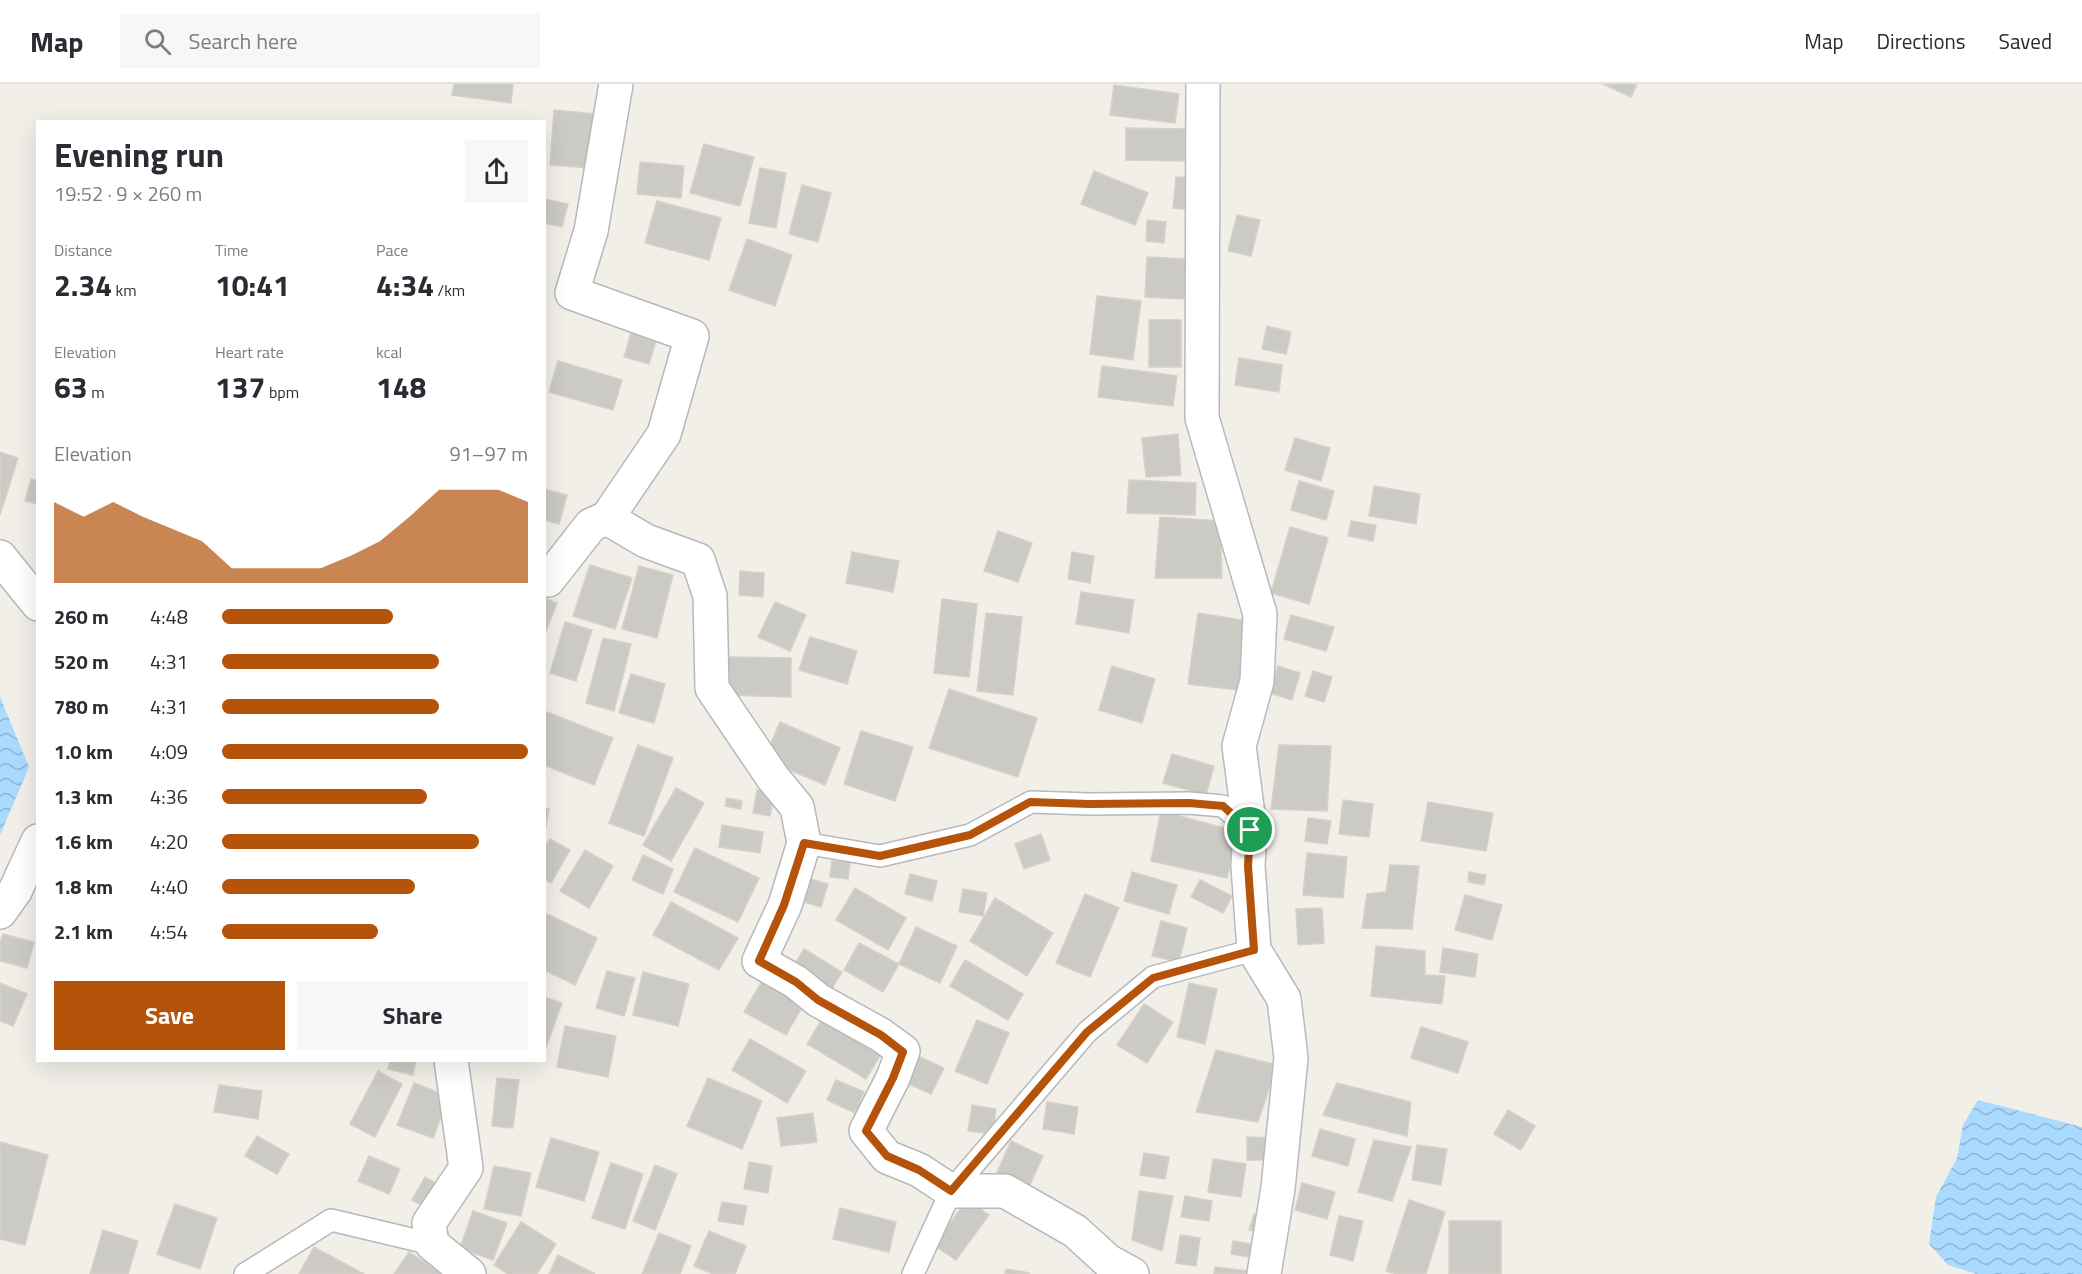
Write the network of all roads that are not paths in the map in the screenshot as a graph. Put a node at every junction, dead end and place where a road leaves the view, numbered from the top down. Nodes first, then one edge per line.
1 (616, 84) edge
2 (1203, 84) edge
3 (607, 518) junction
4 (0, 557) edge
5 (546, 580) edge
6 (36, 602) edge
7 (1250, 830) junction
8 (804, 843) junction
9 (36, 845) edge
10 (0, 912) edge
11 (1254, 950) junction
12 (450, 1062) edge
13 (951, 1191) junction
14 (432, 1244) junction
15 (245, 1274) edge
16 (469, 1274) edge
17 (913, 1274) edge
18 (1132, 1274) edge
19 (1264, 1274) edge

1 - 3 street
2 - 7 street
3 - 5 street
3 - 8 street
4 - 6 street
7 - 8 lane
7 - 11 street
8 - 13 street
9 - 10 street
11 - 13 lane
11 - 19 street
12 - 14 street
13 - 17 lane
13 - 18 street
14 - 15 lane
14 - 16 street

